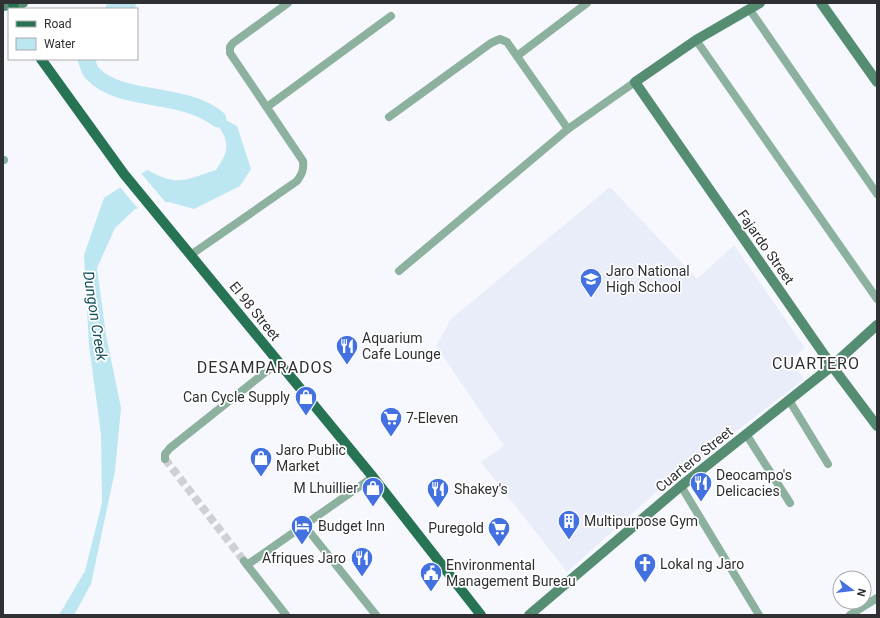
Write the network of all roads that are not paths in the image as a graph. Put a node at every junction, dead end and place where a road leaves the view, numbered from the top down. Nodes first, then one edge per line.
1 (288, 3) edge
2 (587, 3) edge
3 (760, 3) edge
4 (821, 3) edge
5 (750, 10) junction
6 (391, 16) dead end
7 (696, 40) junction
8 (517, 56) junction
9 (42, 60) edge
10 (635, 82) junction
11 (877, 82) edge
12 (267, 107) junction
13 (389, 117) dead end
14 (568, 129) junction
15 (877, 194) edge
16 (192, 254) junction
17 (399, 271) dead end
18 (877, 299) edge
19 (877, 325) edge
20 (278, 362) junction
21 (832, 366) junction
22 (789, 400) junction
23 (876, 424) edge
24 (746, 434) junction
25 (165, 456) dead end
26 (828, 464) dead end
27 (373, 477) junction
28 (681, 486) junction
29 (790, 503) dead end
30 (304, 525) junction
31 (877, 598) edge
32 (286, 615) edge
33 (376, 615) edge
34 (481, 615) edge
35 (529, 615) edge
36 (759, 615) edge
37 (850, 615) edge

1 - 12 street
2 - 8 street
3 - 5 street
4 - 11 street
5 - 7 street
5 - 15 street
6 - 12 street
7 - 10 street
7 - 18 street
8 - 13 street
8 - 14 street
9 - 16 main road, El 98 Street
10 - 14 street
10 - 21 street, Fajardo Street
12 - 16 street
14 - 17 street
16 - 20 main road, El 98 Street
19 - 21 street, Cuartero Street
20 - 25 street
20 - 27 main road, El 98 Street
21 - 22 street, Cuartero Street
21 - 23 street, Fajardo Street
22 - 24 street, Cuartero Street
22 - 26 street
24 - 28 street, Cuartero Street
24 - 29 street
27 - 30 street
27 - 34 main road, El 98 Street
28 - 35 street, Cuartero Street
28 - 36 street
30 - 32 street
30 - 33 street
31 - 37 street

